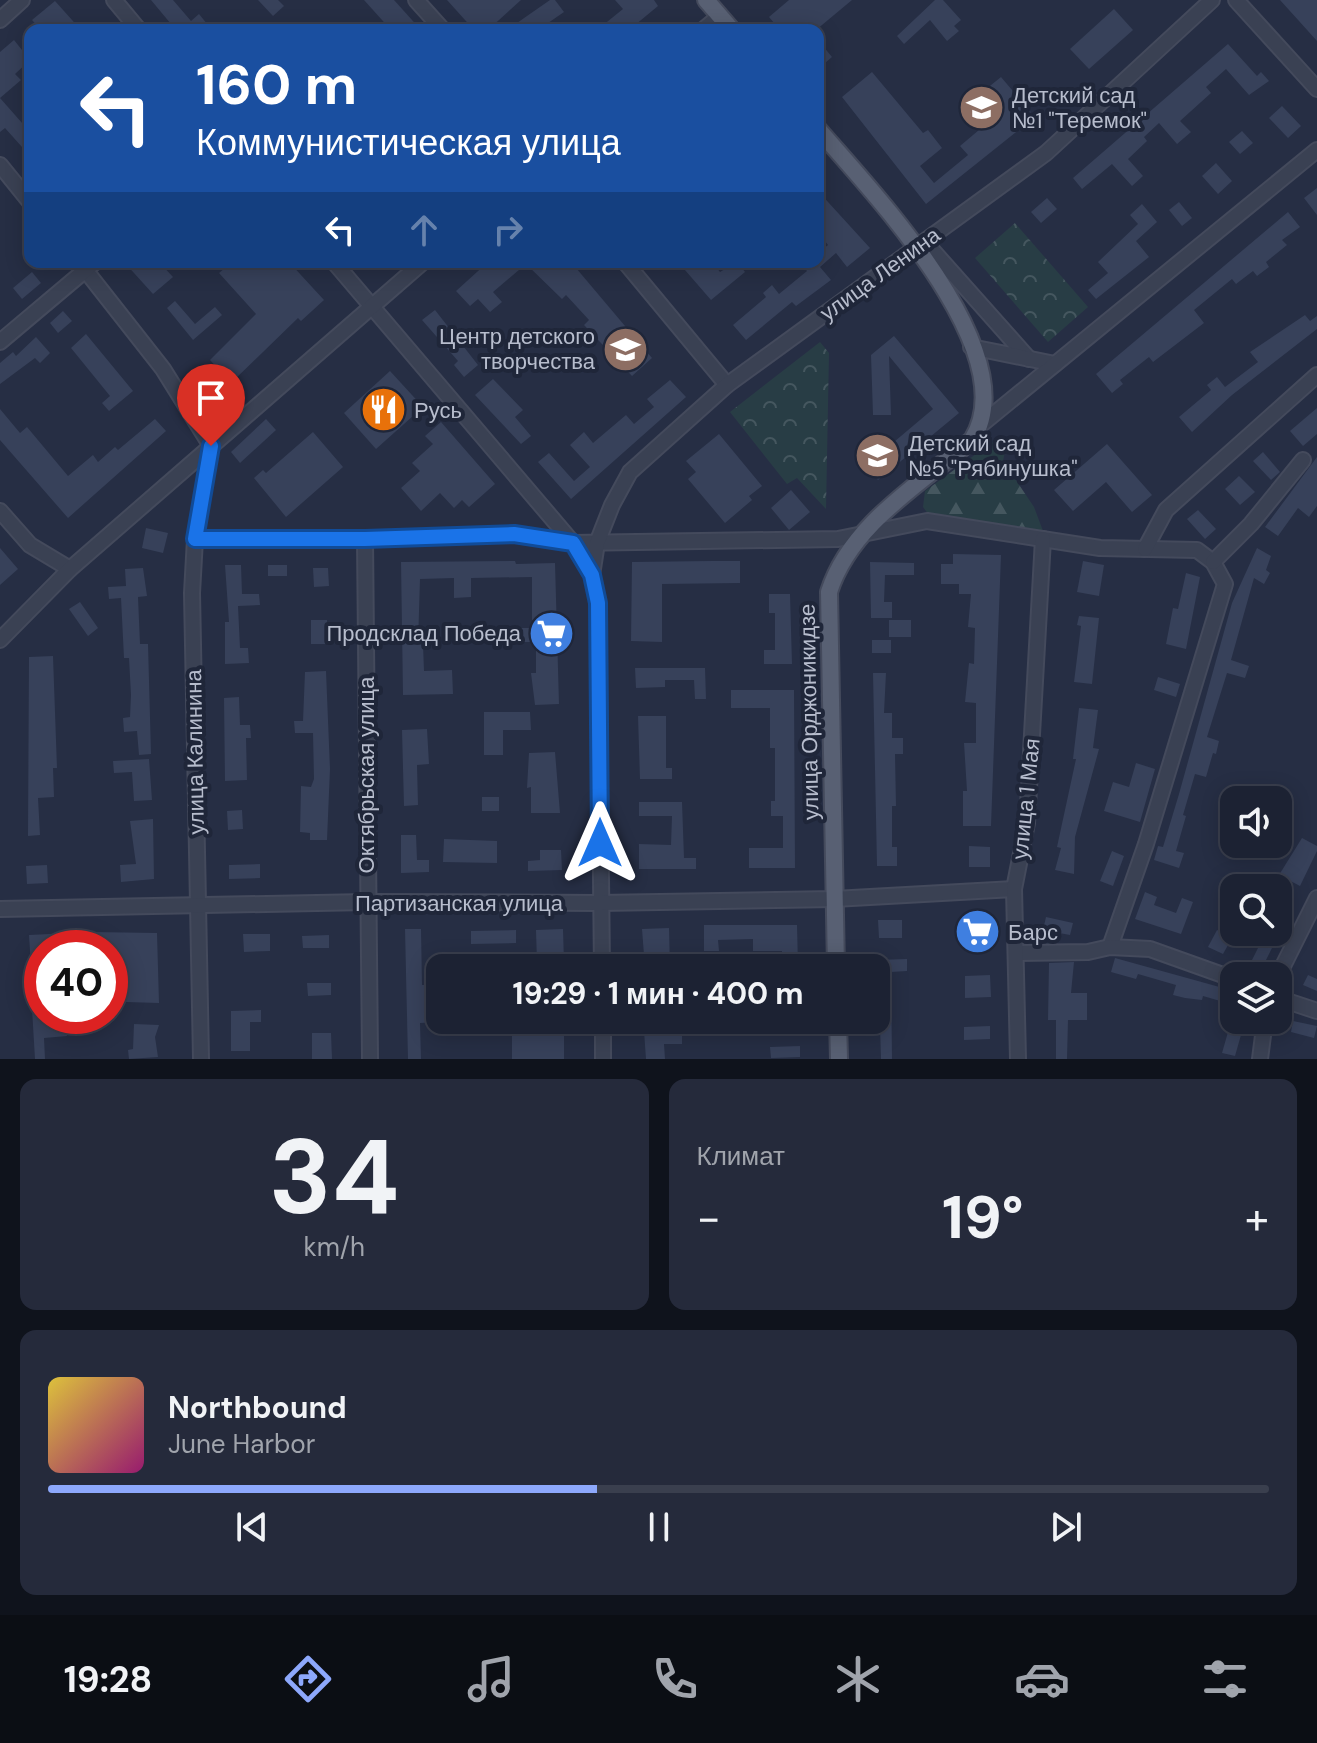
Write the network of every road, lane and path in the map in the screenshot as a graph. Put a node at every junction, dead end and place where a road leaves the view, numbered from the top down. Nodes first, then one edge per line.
1 (22, 0) edge
2 (114, 0) edge
3 (416, 0) edge
4 (706, 0) edge
5 (1212, 0) edge
6 (1236, 0) edge
7 (720, 16) junction
8 (0, 20) edge
9 (134, 24) edge
10 (438, 24) edge
11 (710, 24) edge
12 (727, 24) edge
13 (1317, 89) edge
14 (824, 136) edge
15 (1317, 150) edge
16 (0, 165) edge
17 (24, 195) edge
18 (922, 244) junction
19 (83, 268) edge
20 (88, 268) edge
21 (339, 268) edge
22 (416, 268) edge
23 (630, 268) edge
24 (371, 305) junction
25 (0, 342) edge
26 (971, 347) junction
27 (1029, 359) junction
28 (1055, 364) junction
29 (1317, 375) edge
30 (727, 385) junction
31 (983, 423) junction
32 (211, 446) junction
33 (1303, 460) dead end
34 (0, 511) edge
35 (863, 531) junction
36 (195, 539) junction
37 (365, 539) junction
38 (1043, 539) junction
39 (573, 543) junction
40 (597, 543) junction
41 (1145, 549) junction
42 (1213, 562) junction
43 (70, 569) junction
44 (592, 575) junction
45 (0, 640) edge
46 (1014, 889) junction
47 (1317, 898) edge
48 (834, 899) junction
49 (367, 902) junction
50 (600, 903) junction
51 (198, 907) junction
52 (0, 909) edge
53 (1110, 947) junction
54 (1017, 953) junction
55 (602, 954) edge
56 (836, 954) edge
57 (1285, 962) edge
58 (1220, 974) edge
59 (1292, 1003) edge
60 (1317, 1011) edge
61 (603, 1034) edge
62 (838, 1034) edge
63 (1263, 1034) edge
64 (201, 1059) edge
65 (370, 1059) edge
66 (603, 1059) edge
67 (839, 1059) edge
68 (1018, 1059) edge
69 (1260, 1059) edge

1 - 8 street
2 - 9 street
3 - 10 street
4 - 7 main road
5 - 18 street, улица Ленина
6 - 13 street
7 - 11 street
7 - 12 main road
14 - 18 main road
15 - 28 street
16 - 17 street
18 - 26 main road
18 - 27 street
18 - 30 street, улица Ленина
19 - 25 street
20 - 32 street
21 - 24 street
22 - 24 street
23 - 30 street
24 - 32 street
24 - 39 street
26 - 27 street
26 - 31 main road
27 - 28 street
28 - 31 street
29 - 41 street
30 - 40 street, улица Ленина
31 - 35 main road, улица Орджоникидзе
32 - 36 street, улица Калинина
32 - 43 street
33 - 42 street
34 - 43 street
35 - 38 street
35 - 40 street
35 - 48 main road, улица Орджоникидзе
36 - 37 street
36 - 51 street, улица Калинина
37 - 39 street
37 - 49 street, Октябрьская улица
38 - 41 street
38 - 46 street, улица 1 Мая
39 - 40 street
39 - 44 street
40 - 44 street, улица Ленина
41 - 42 street
42 - 53 street
43 - 45 street
44 - 50 street
46 - 48 street, Партизанская улица
46 - 54 street, улица 1 Мая
47 - 57 street
48 - 50 street, Партизанская улица
48 - 56 main road, улица Орджоникидзе
49 - 50 street, Партизанская улица
49 - 51 street, Партизанская улица
49 - 65 street, Октябрьская улица
50 - 55 street
51 - 52 street, Партизанская улица
51 - 64 street, улица Калинина
53 - 54 street
53 - 58 street
54 - 68 street, улица 1 Мая
59 - 60 street
61 - 66 street
62 - 67 main road
63 - 69 street

